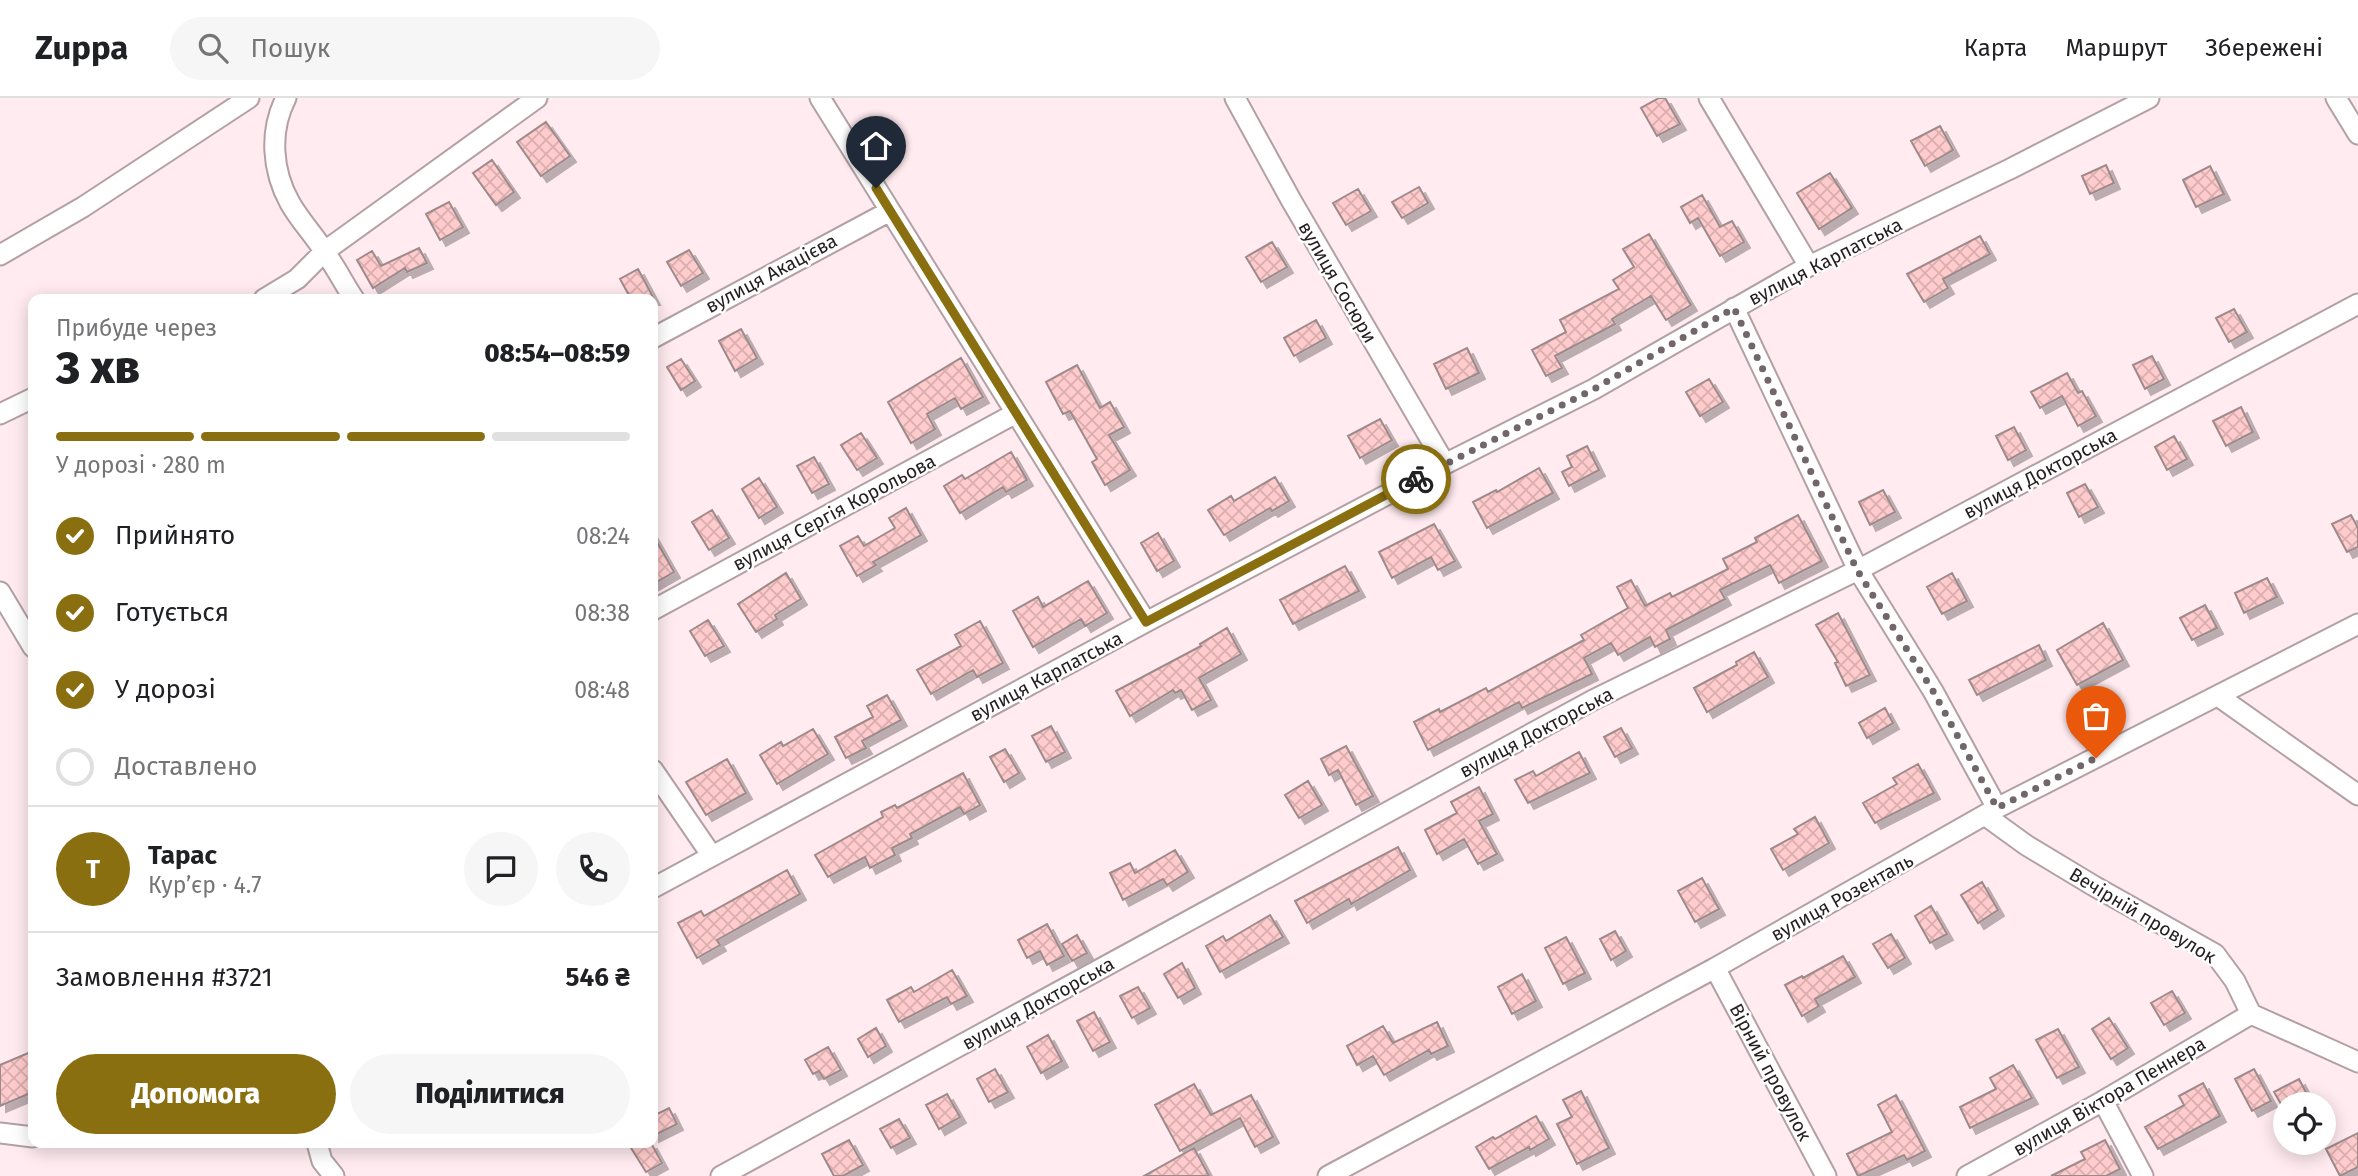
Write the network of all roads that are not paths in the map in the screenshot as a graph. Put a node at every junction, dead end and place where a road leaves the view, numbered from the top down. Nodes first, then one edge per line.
1 (249, 98) edge
2 (286, 98) edge
3 (537, 98) edge
4 (820, 98) edge
5 (1235, 98) edge
6 (1709, 98) edge
7 (2149, 98) edge
8 (2336, 98) edge
9 (2358, 134) edge
10 (890, 211) junction
11 (325, 251) junction
12 (0, 255) edge
13 (1809, 266) junction
14 (272, 294) edge
15 (351, 294) edge
16 (2358, 304) edge
17 (1734, 308) junction
18 (658, 335) edge
19 (28, 400) edge
20 (1016, 413) junction
21 (0, 414) edge
22 (1445, 464) junction
23 (1857, 570) junction
24 (0, 592) edge
25 (658, 607) edge
26 (1146, 622) junction
27 (2358, 624) edge
28 (28, 639) edge
29 (2218, 696) junction
30 (658, 777) edge
31 (2358, 795) edge
32 (1992, 812) junction
33 (712, 856) junction
34 (658, 885) edge
35 (1715, 968) junction
36 (2251, 1014) junction
37 (2358, 1062) edge
38 (2103, 1101) junction
39 (0, 1133) edge
40 (28, 1136) edge
41 (318, 1148) edge
42 (334, 1176) edge
43 (721, 1176) edge
44 (1328, 1176) edge
45 (1826, 1176) edge
46 (1967, 1176) edge
47 (2143, 1176) edge

1 - 12 street
2 - 11 street
3 - 11 street
4 - 10 street
5 - 22 street, вулиця Сосюри
6 - 13 street
7 - 13 street, вулиця Карпатська
8 - 9 street
10 - 18 street, вулиця Акацієва
10 - 20 street
11 - 14 street
11 - 15 street
13 - 17 street, вулиця Карпатська
16 - 23 street, вулиця Докторська
17 - 22 street, вулиця Карпатська
17 - 23 street
19 - 21 street
20 - 25 street, вулиця Сергія Корольова
20 - 26 street
22 - 26 street, вулиця Карпатська
23 - 32 street
23 - 43 street, вулиця Докторська
24 - 28 street
26 - 33 street, вулиця Карпатська
27 - 29 street, вулиця Розенталь
29 - 31 street
29 - 32 street, вулиця Розенталь
30 - 33 street
32 - 35 street, вулиця Розенталь
32 - 36 street, Вечірній провулок
33 - 34 street, вулиця Карпатська
35 - 44 street, вулиця Розенталь
35 - 45 street, Вірний провулок
36 - 37 street
36 - 38 street, вулиця Віктора Пеннера
38 - 46 street, вулиця Віктора Пеннера
38 - 47 street
39 - 40 street
41 - 42 street

